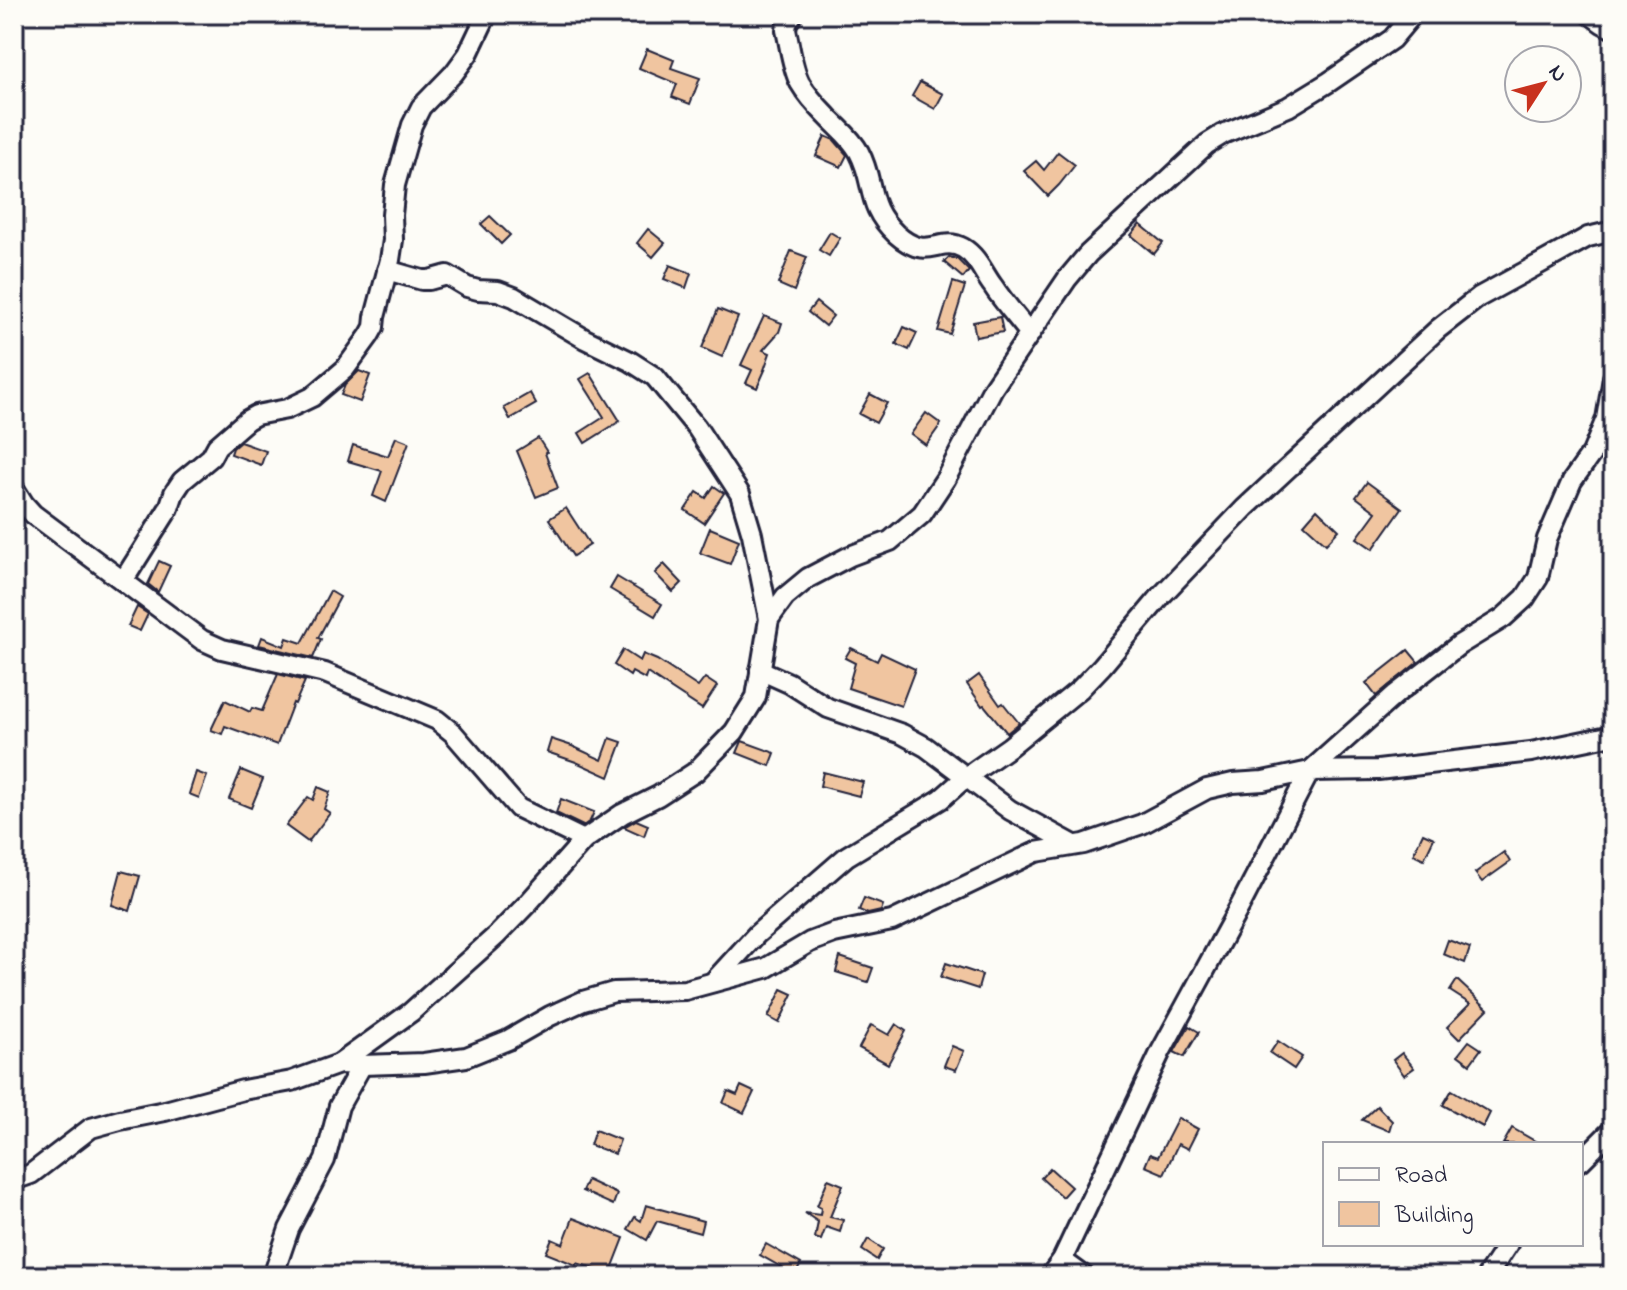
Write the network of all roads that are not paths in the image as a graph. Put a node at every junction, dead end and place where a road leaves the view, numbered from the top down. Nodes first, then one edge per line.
1 (487, 14) edge
2 (793, 14) edge
3 (1413, 14) edge
4 (1590, 14) edge
5 (1613, 29) edge
6 (1613, 231) edge
7 (387, 270) junction
8 (1030, 334) junction
9 (1613, 378) edge
10 (14, 488) edge
11 (123, 581) junction
12 (769, 619) junction
13 (760, 670) junction
14 (1613, 735) edge
15 (1310, 771) junction
16 (966, 777) junction
17 (584, 840) junction
18 (1074, 845) junction
19 (711, 984) junction
20 (339, 1064) junction
21 (362, 1065) junction
22 (1613, 1129) edge
23 (1583, 1159) edge
24 (14, 1180) edge
25 (1507, 1246) edge
26 (1062, 1260) junction
27 (273, 1276) edge
28 (1050, 1276) edge
29 (1084, 1276) edge
30 (1487, 1276) edge

1 - 7 street
2 - 8 street
3 - 8 street
4 - 5 street
6 - 16 street
7 - 11 street
7 - 12 street
8 - 12 street
9 - 15 street
10 - 11 street
11 - 17 street
12 - 13 street
13 - 16 street
13 - 17 street
14 - 15 street
15 - 18 street
15 - 26 street
16 - 18 street
16 - 19 street
17 - 20 street
18 - 19 street
19 - 21 street
20 - 21 street
20 - 24 street
21 - 27 street
22 - 23 street
25 - 30 street
26 - 28 street
26 - 29 street

